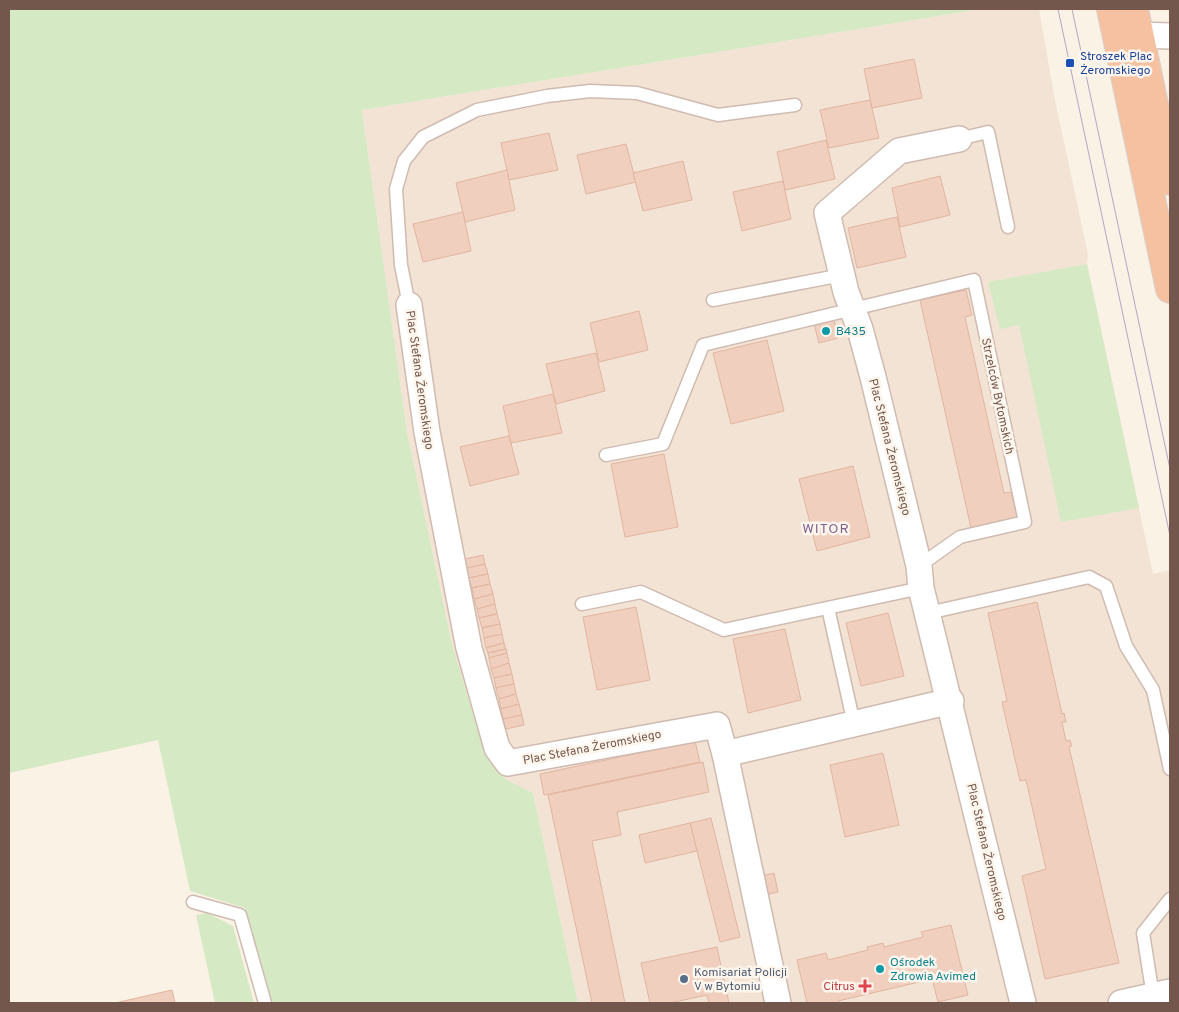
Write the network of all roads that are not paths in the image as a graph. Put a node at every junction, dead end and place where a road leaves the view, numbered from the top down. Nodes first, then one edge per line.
1 (1111, 9) edge
2 (1134, 9) edge
3 (1139, 35) junction
4 (1170, 36) edge
5 (795, 105) dead end
6 (959, 139) joint
7 (1170, 180) edge
8 (1008, 227) dead end
9 (842, 274) junction
10 (1170, 289) edge
11 (713, 300) dead end
12 (409, 305) joint
13 (851, 309) junction
14 (606, 455) dead end
15 (920, 577) junction
16 (582, 604) dead end
17 (828, 608) junction
18 (928, 613) junction
19 (951, 701) junction
20 (854, 724) junction
21 (725, 754) junction
22 (1170, 769) edge
23 (1170, 899) edge
24 (193, 902) dead end
25 (1166, 993) edge
26 (265, 1003) edge
27 (778, 1003) edge
28 (1023, 1003) edge
29 (1121, 1003) edge

1 - 10 highway
2 - 3 highway
3 - 4 street
3 - 7 highway
5 - 12 lane, Plac Stefana Żeromskiego
6 - 8 lane
6 - 9 street, Plac Stefana Żeromskiego
9 - 11 lane
9 - 13 street, Plac Stefana Żeromskiego
12 - 21 street, Plac Stefana Żeromskiego
13 - 14 lane
13 - 15 street, Plac Stefana Żeromskiego
13 - 15 lane, Strzelców Bytomskich
15 - 17 lane
15 - 18 street, Plac Stefana Żeromskiego
16 - 17 lane
17 - 20 lane
18 - 19 street, Plac Stefana Żeromskiego
18 - 22 lane
19 - 20 street
19 - 28 street, Plac Stefana Żeromskiego
20 - 21 street
21 - 27 street, Plac Stefana Żeromskiego
23 - 25 lane
24 - 26 lane
25 - 29 street

